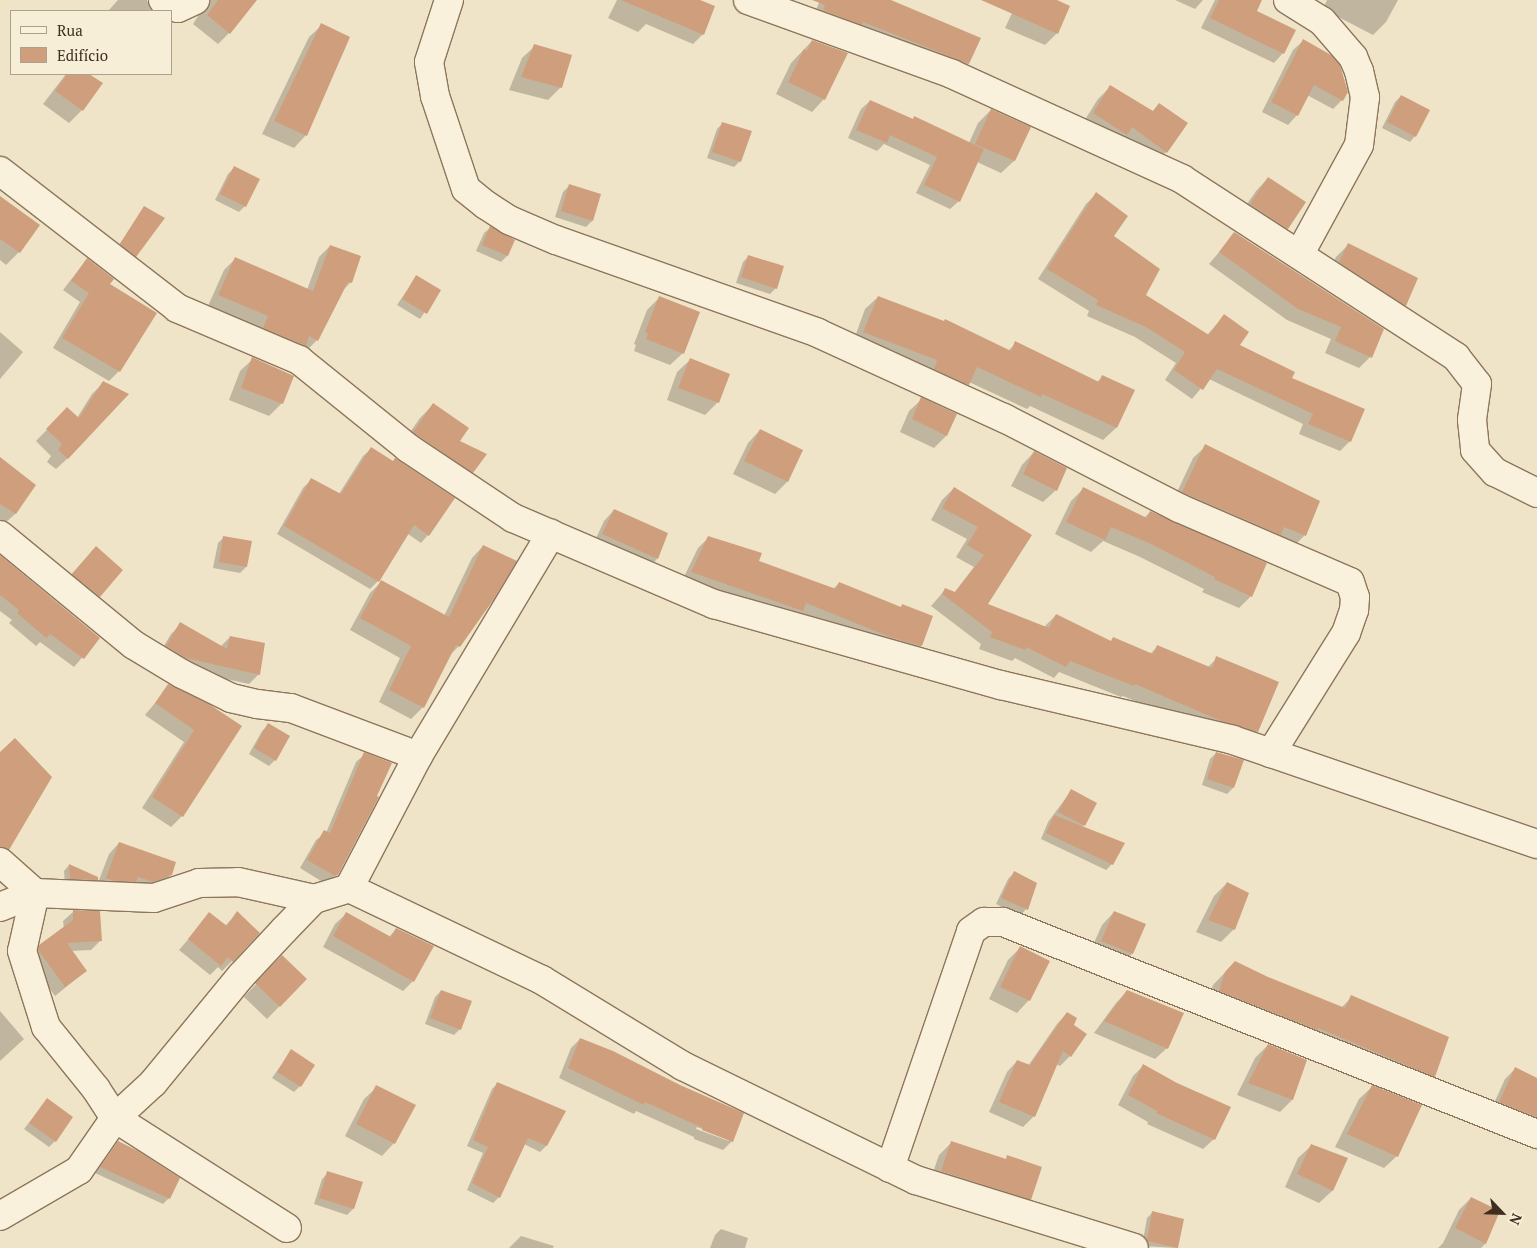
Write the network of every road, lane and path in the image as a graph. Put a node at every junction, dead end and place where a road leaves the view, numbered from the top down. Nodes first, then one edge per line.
1 (163, 0) edge
2 (195, 0) edge
3 (448, 0) edge
4 (748, 0) edge
5 (1288, 0) edge
6 (0, 171) edge
7 (1299, 256) junction
8 (1537, 493) edge
9 (551, 534) junction
10 (0, 535) edge
11 (1271, 753) junction
12 (418, 756) junction
13 (1537, 844) edge
14 (0, 862) edge
15 (349, 888) junction
16 (35, 894) junction
17 (314, 899) junction
18 (0, 907) edge
19 (115, 1118) junction
20 (1537, 1134) edge
21 (890, 1168) junction
22 (0, 1216) edge
23 (287, 1228) dead end
24 (1134, 1248) edge

1 - 2 street
3 - 11 street
4 - 7 street
5 - 7 street
6 - 9 street
7 - 8 street
9 - 11 street
9 - 12 street
10 - 12 street
11 - 13 street
12 - 15 street
14 - 16 street
15 - 17 street
15 - 21 street
16 - 17 street
16 - 18 street
16 - 19 street
17 - 19 street
19 - 22 street
19 - 23 street
20 - 21 street
21 - 24 street

